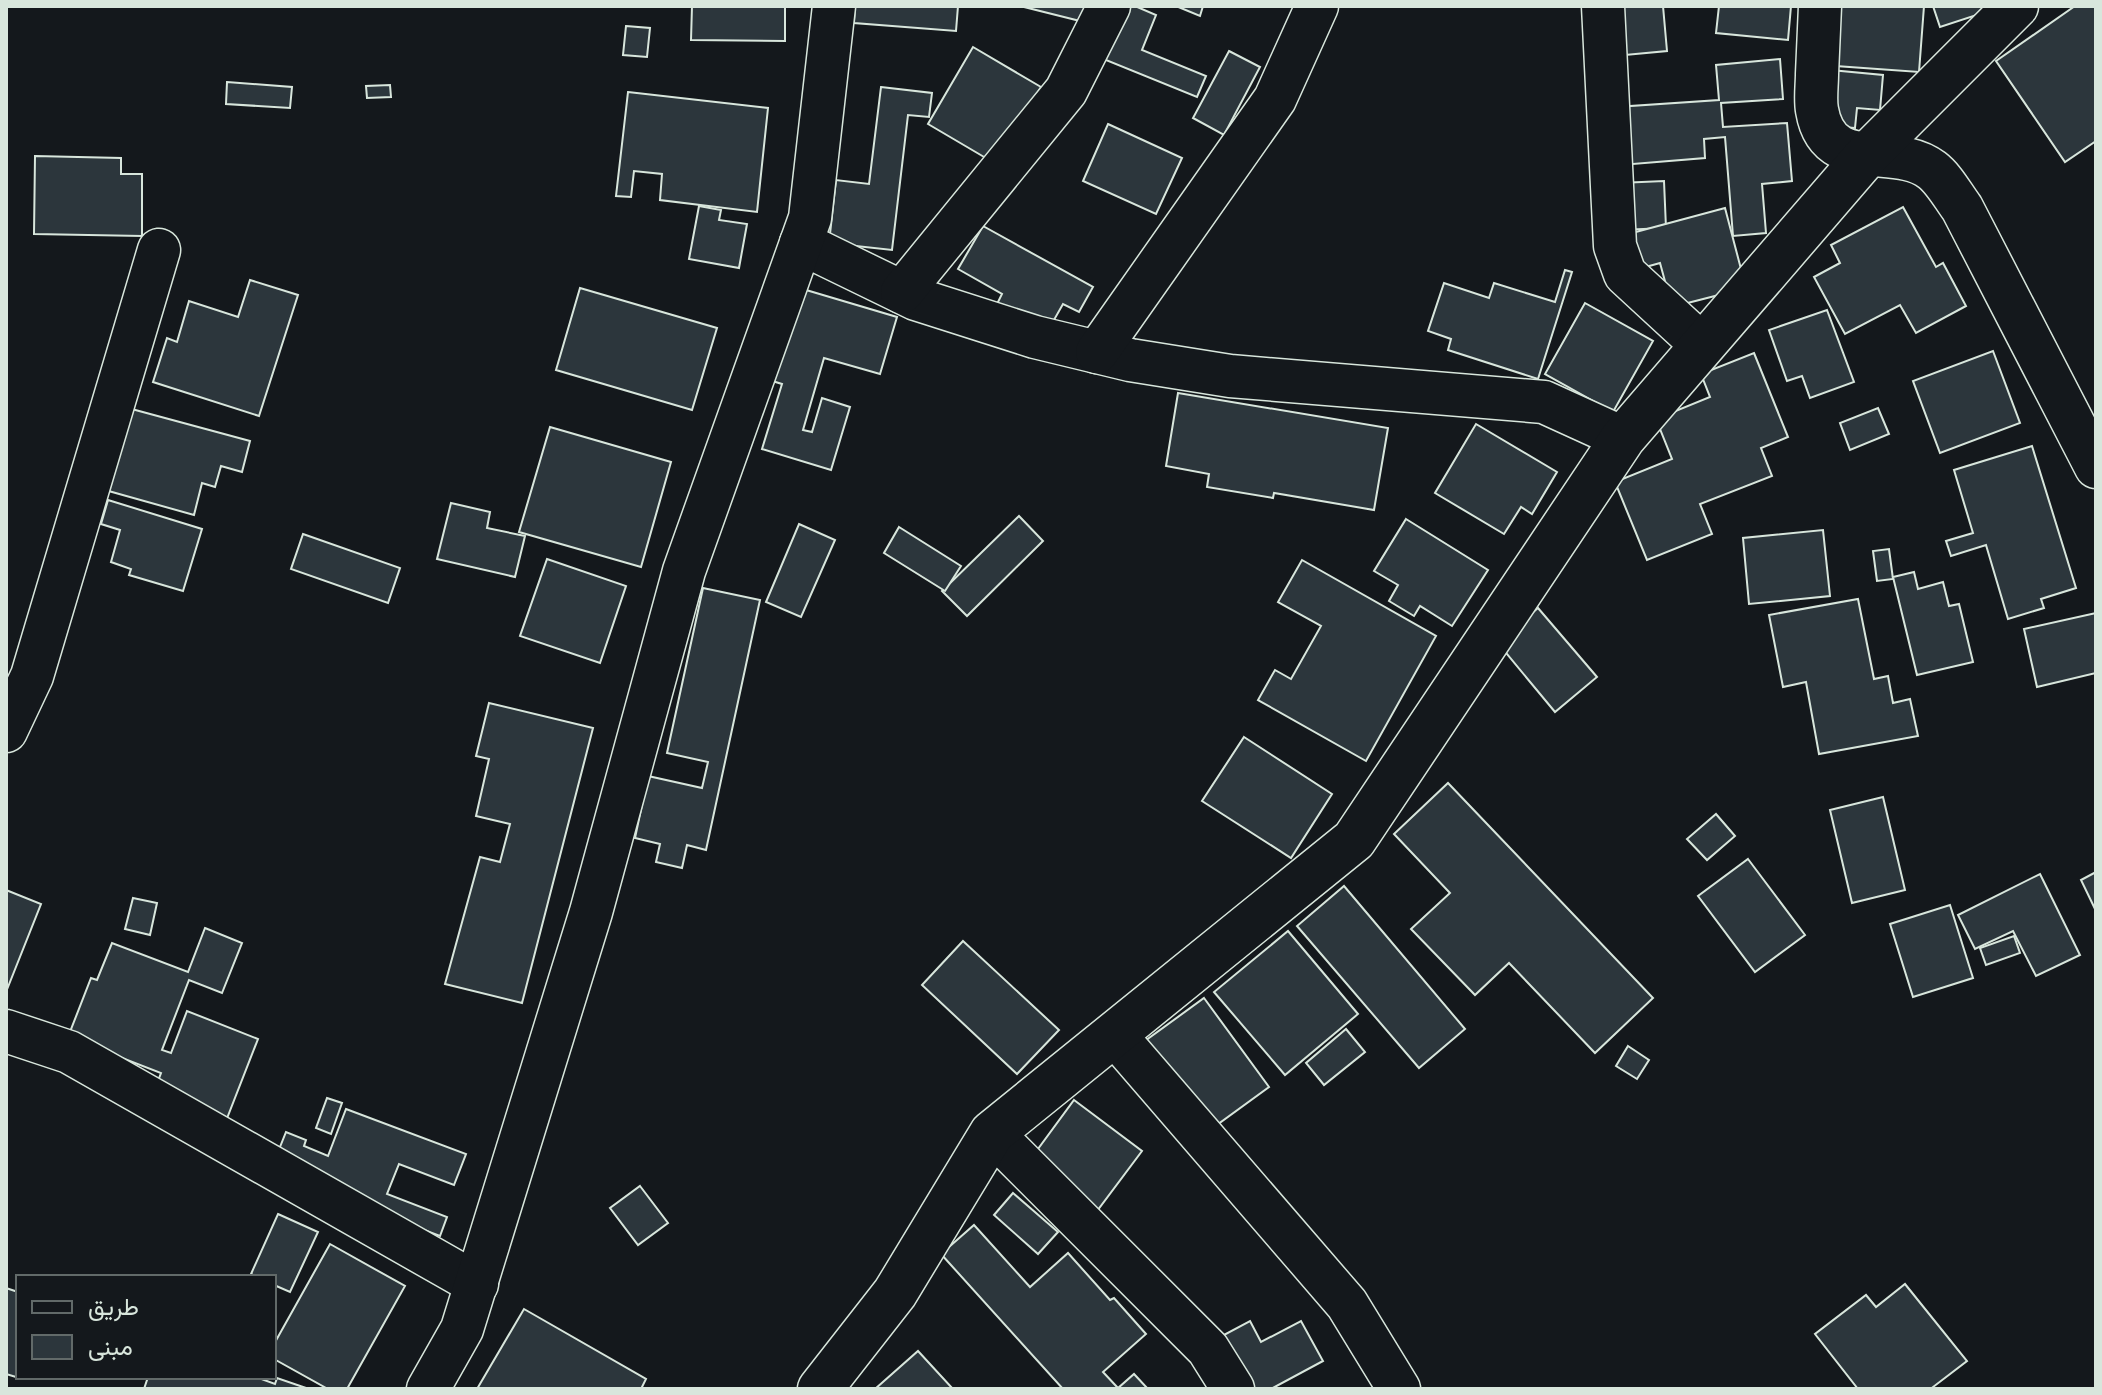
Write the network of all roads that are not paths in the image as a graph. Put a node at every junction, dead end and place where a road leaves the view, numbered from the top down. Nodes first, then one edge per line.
1 (834, 6) edge
2 (1109, 6) edge
3 (1317, 6) edge
4 (1603, 6) edge
5 (1820, 6) edge
6 (2016, 6) edge
7 (1867, 155) junction
8 (801, 243) junction
9 (159, 250) dead end
10 (902, 292) junction
11 (1702, 345) junction
12 (1097, 352) junction
13 (1623, 438) junction
14 (2096, 467) edge
15 (6, 731) edge
16 (6, 1031) edge
17 (1114, 1034) junction
18 (992, 1133) junction
19 (477, 1284) junction
20 (428, 1389) edge
21 (820, 1389) edge
22 (1233, 1389) edge
23 (1399, 1389) edge

1 - 8 street
2 - 10 street
3 - 12 street
4 - 11 street
5 - 7 street
6 - 7 main road
7 - 11 main road
7 - 14 street
8 - 10 street
8 - 19 street
9 - 15 street
10 - 12 street
11 - 13 main road
12 - 13 street
13 - 17 main road
16 - 19 street
17 - 18 main road
17 - 23 street
18 - 21 main road
18 - 22 street
19 - 20 street

